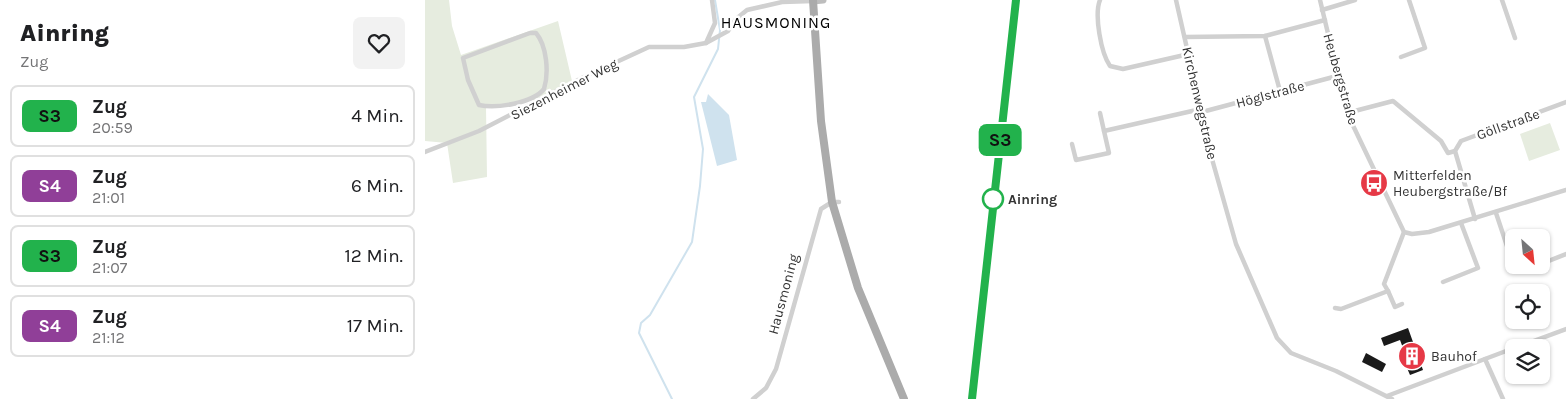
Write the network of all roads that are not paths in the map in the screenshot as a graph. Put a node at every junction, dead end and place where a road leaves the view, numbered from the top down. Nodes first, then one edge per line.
1 (712, 0) edge
2 (813, 0) edge
3 (823, 0) edge
4 (1101, 0) edge
5 (1176, 0) edge
6 (1320, 0) edge
7 (1355, 0) edge
8 (1409, 0) edge
9 (1502, 0) edge
10 (1322, 10) junction
11 (1325, 20) junction
12 (1265, 36) junction
13 (1185, 37) junction
14 (1515, 38) dead end
15 (706, 43) junction
16 (1189, 54) junction
17 (1401, 57) dead end
18 (1337, 76) junction
19 (545, 86) junction
20 (1280, 91) junction
21 (554, 94) junction
22 (1566, 102) edge
23 (1201, 110) junction
24 (1100, 113) dead end
25 (1347, 113) junction
26 (1104, 131) junction
27 (1072, 144) dead end
28 (425, 152) edge
29 (1455, 152) junction
30 (1566, 190) edge
31 (835, 202) junction
32 (1496, 213) junction
33 (1475, 219) junction
34 (1461, 223) junction
35 (1404, 232) junction
36 (1505, 240) edge
37 (1566, 254) edge
38 (1550, 260) edge
39 (1443, 282) dead end
40 (1388, 291) junction
41 (1402, 304) dead end
42 (1335, 308) dead end
43 (1566, 329) edge
44 (1539, 339) edge
45 (1505, 351) edge
46 (1485, 358) junction
47 (1387, 396) junction
48 (753, 399) edge
49 (904, 399) edge
50 (1392, 399) edge
51 (1503, 399) edge

1 - 15 street
2 - 3 street
2 - 15 street, Siezenheimer Weg
2 - 31 main road
4 - 16 street
5 - 13 street, Kirchenwegstraße
6 - 10 street, Heubergstraße
7 - 10 street
8 - 17 street
9 - 14 street
10 - 11 street, Heubergstraße
11 - 12 street
11 - 18 street, Heubergstraße
12 - 13 street
12 - 20 street
13 - 16 street, Kirchenwegstraße
15 - 21 street, Siezenheimer Weg
16 - 23 street, Kirchenwegstraße
18 - 20 street, Höglstraße
18 - 25 street, Heubergstraße
19 - 19 street
19 - 21 street
20 - 23 street, Höglstraße
21 - 28 street, Siezenheimer Weg
22 - 29 street, Göllstraße
23 - 26 street, Höglstraße
23 - 47 street, Kirchenwegstraße
24 - 26 street
25 - 29 street
25 - 35 street, Heubergstraße
26 - 27 street
29 - 33 street
30 - 32 street
31 - 48 street, Hausmoning
31 - 49 main road
32 - 33 street
32 - 36 street
33 - 34 street
34 - 35 street
34 - 39 street
35 - 40 street
37 - 38 street
40 - 41 street
40 - 42 street
43 - 44 street
45 - 46 street
46 - 47 street
46 - 51 street
47 - 50 street, Kirchenwegstraße

